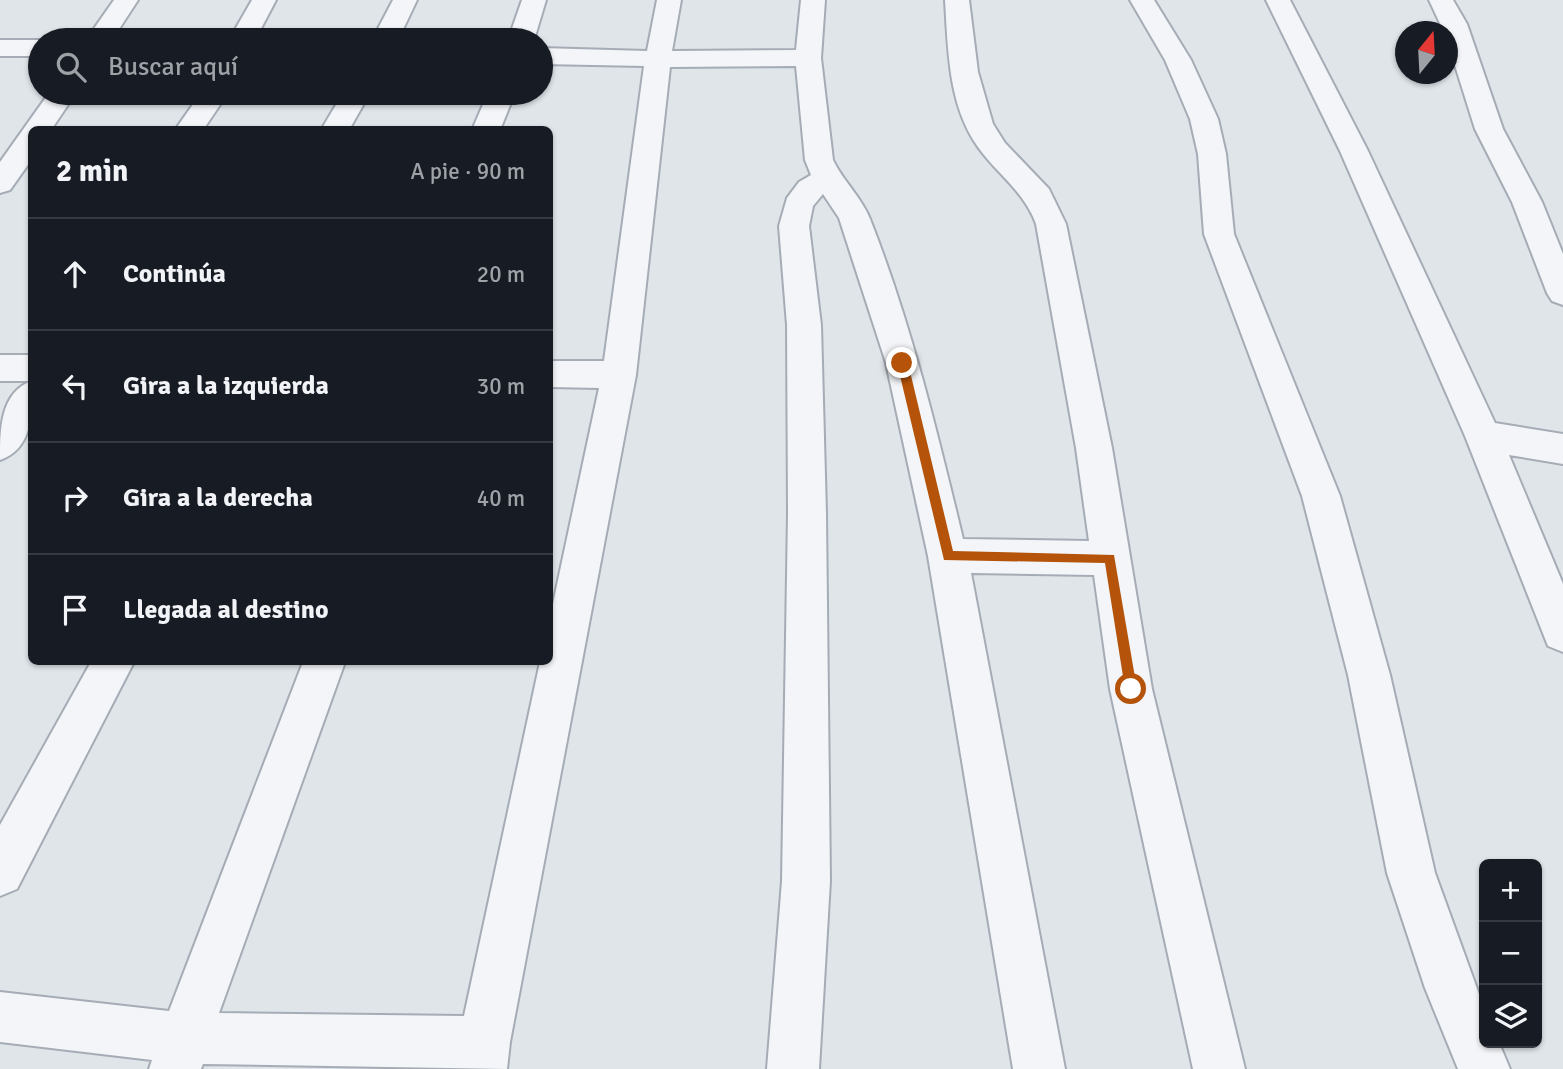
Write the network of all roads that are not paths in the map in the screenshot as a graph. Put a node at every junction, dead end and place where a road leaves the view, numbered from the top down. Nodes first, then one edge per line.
1 (127, 0) edge
2 (264, 0) edge
3 (405, 0) edge
4 (534, 0) edge
5 (669, 0) edge
6 (813, 0) edge
7 (957, 0) edge
8 (1142, 0) edge
9 (1278, 0) edge
10 (1441, 0) edge
11 (107, 28) edge
12 (249, 28) edge
13 (391, 28) edge
14 (525, 28) edge
15 (0, 48) edge
16 (28, 48) edge
17 (553, 56) edge
18 (808, 58) junction
19 (658, 60) junction
20 (54, 105) edge
21 (206, 105) edge
22 (349, 105) edge
23 (496, 105) edge
24 (40, 126) edge
25 (192, 126) edge
26 (337, 126) edge
27 (488, 126) edge
28 (28, 143) edge
29 (827, 178) junction
30 (0, 183) edge
31 (1563, 293) edge
32 (0, 368) edge
33 (28, 368) edge
34 (553, 374) edge
35 (620, 375) junction
36 (28, 401) edge
37 (1483, 436) junction
38 (0, 445) edge
39 (1563, 449) edge
40 (948, 556) junction
41 (1110, 558) junction
42 (1563, 633) edge
43 (111, 665) edge
44 (323, 665) edge
45 (0, 872) edge
46 (0, 1017) edge
47 (179, 1054) edge
48 (482, 1056) edge
49 (793, 1069) edge
50 (1039, 1069) edge
51 (1219, 1069) edge
52 (1484, 1069) edge

1 - 11 street
2 - 12 street
3 - 13 street
4 - 14 street
5 - 19 street
6 - 18 street
7 - 41 street
8 - 52 street
9 - 37 street
10 - 31 street
15 - 16 street
17 - 19 street
18 - 19 street
18 - 29 street
19 - 35 street
20 - 24 street
21 - 25 street
22 - 26 street
23 - 27 street
28 - 30 street
29 - 40 street
29 - 49 street
32 - 33 street
34 - 35 street
35 - 48 street
36 - 38 street
37 - 39 street
37 - 42 street
40 - 41 street
40 - 50 street
41 - 51 street
43 - 45 street
44 - 47 street
46 - 47 street
47 - 48 street

